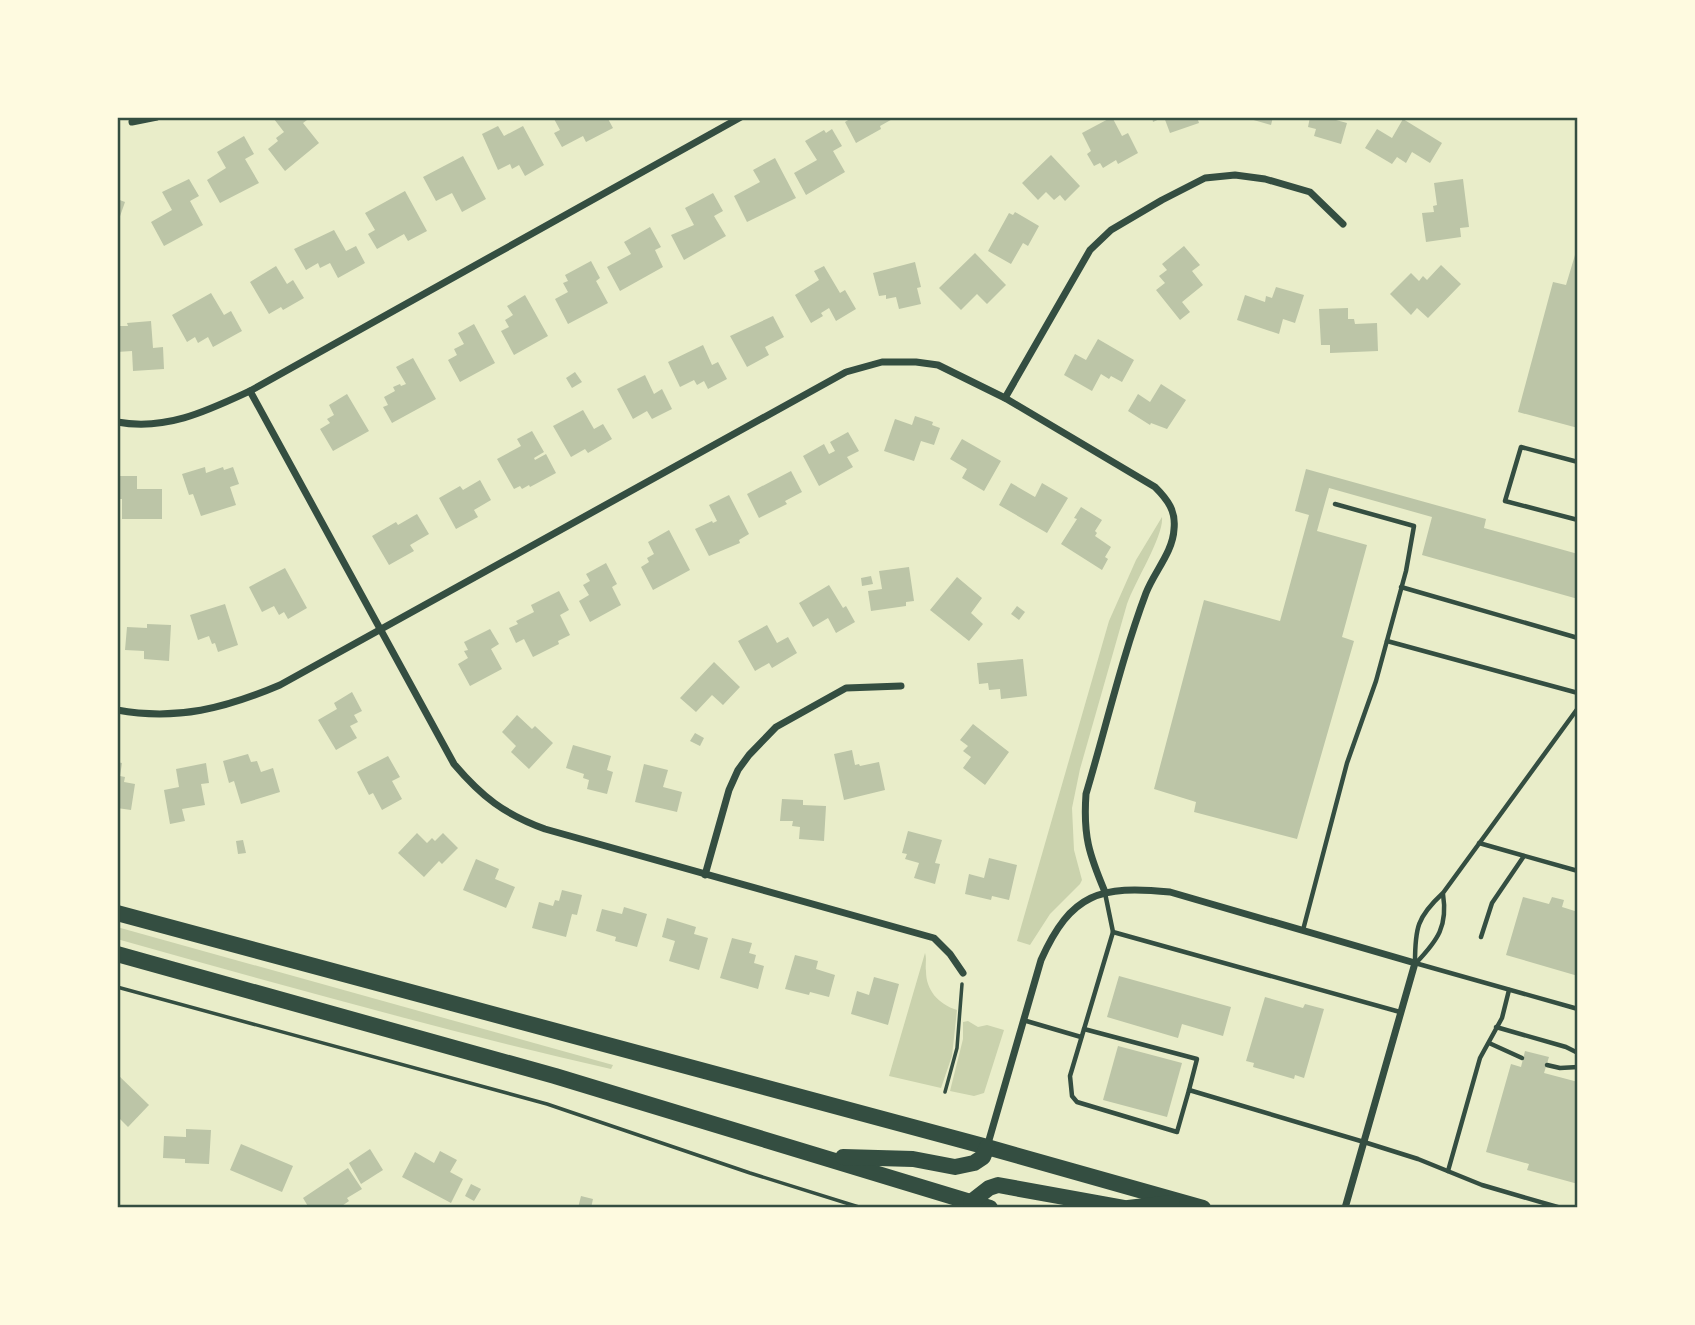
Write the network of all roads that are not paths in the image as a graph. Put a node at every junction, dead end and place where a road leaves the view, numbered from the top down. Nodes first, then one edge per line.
1 (158, 117) edge
2 (741, 117) edge
3 (132, 122) dead end
4 (1343, 224) dead end
5 (250, 391) junction
6 (1005, 398) junction
7 (117, 422) edge
8 (1578, 462) edge
9 (1335, 504) dead end
10 (1578, 520) edge
11 (1401, 587) junction
12 (379, 629) junction
13 (1578, 638) edge
14 (1387, 641) junction
15 (901, 686) dead end
16 (1578, 693) edge
17 (1578, 708) edge
18 (117, 710) edge
19 (1479, 843) junction
20 (1524, 856) junction
21 (1578, 871) edge
22 (705, 875) junction
23 (1105, 892) junction
24 (1443, 893) junction
25 (117, 913) edge
26 (1303, 930) junction
27 (1113, 932) junction
28 (1481, 937) dead end
29 (117, 954) edge
30 (1415, 963) junction
31 (963, 973) road end
32 (1509, 990) junction
33 (1578, 1009) edge
34 (1401, 1013) junction
35 (1023, 1020) junction
36 (1496, 1027) junction
37 (1084, 1028) junction
38 (1081, 1037) junction
39 (1489, 1042) junction
40 (1578, 1053) edge
41 (1522, 1058) dead end
42 (1547, 1065) dead end
43 (1578, 1067) edge
44 (1189, 1090) junction
45 (1364, 1142) junction
46 (987, 1147) junction
47 (820, 1156) junction
48 (1448, 1171) junction
49 (1182, 1202) junction
50 (970, 1205) edge
51 (990, 1208) edge
52 (1127, 1208) edge
53 (1202, 1208) edge
54 (1345, 1208) edge
55 (1562, 1208) edge

1 - 3 street
2 - 5 street
4 - 6 street
5 - 7 street
5 - 12 street
6 - 12 street
6 - 23 street
8 - 10 lane
9 - 11 lane
11 - 13 lane
11 - 14 lane
12 - 18 street
12 - 22 street
14 - 16 lane
14 - 26 lane
15 - 22 street
17 - 19 lane
19 - 20 lane
19 - 24 lane
20 - 21 lane
20 - 28 lane
22 - 31 street
23 - 26 street
23 - 27 lane
23 - 35 street
24 - 30 lane
24 - 30 lane
25 - 46 main road
26 - 30 street
27 - 34 lane
27 - 37 lane
29 - 47 main road
30 - 32 lane
30 - 34 street
32 - 33 lane
32 - 36 lane
34 - 45 street
35 - 38 lane
35 - 46 street
36 - 39 lane
36 - 40 lane
37 - 38 lane
37 - 44 lane
38 - 44 lane
39 - 41 lane
39 - 48 lane
42 - 43 lane
44 - 45 lane
45 - 48 lane
45 - 54 street
46 - 47 main road
46 - 49 main road
47 - 50 main road
48 - 55 lane
49 - 52 main road
49 - 53 main road
50 - 51 main road
50 - 52 main road

